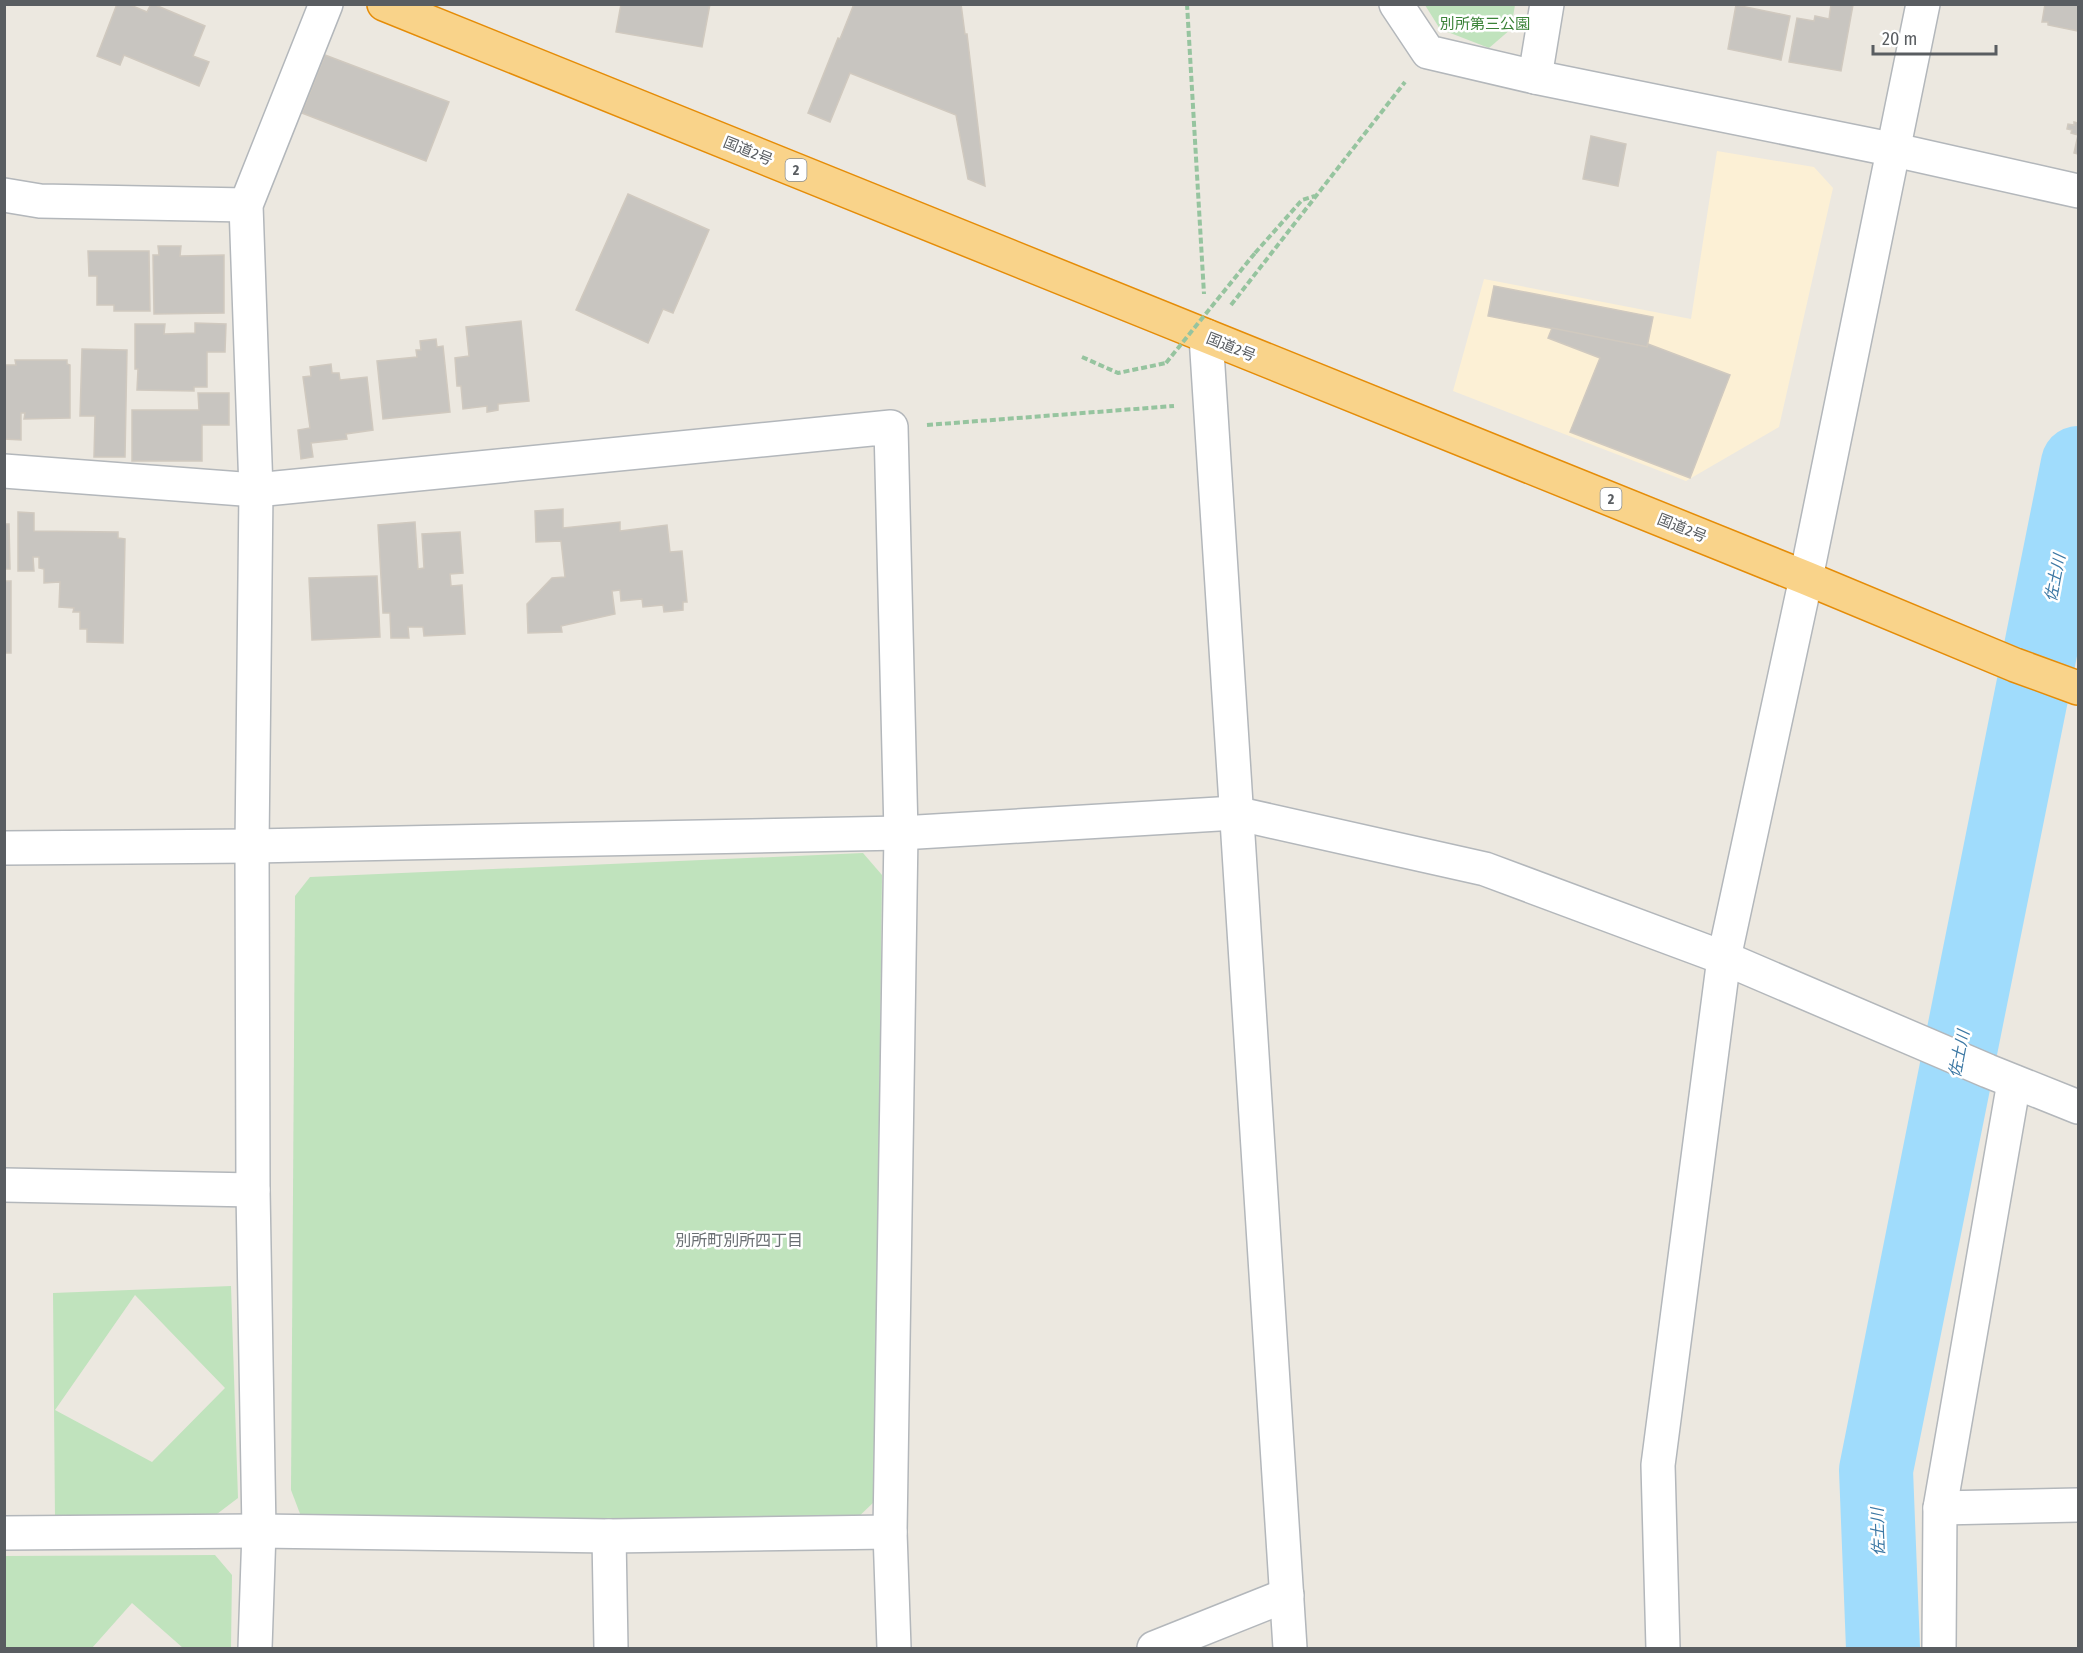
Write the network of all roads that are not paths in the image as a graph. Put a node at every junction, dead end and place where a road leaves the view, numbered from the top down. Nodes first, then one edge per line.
1 (326, 4) edge
2 (384, 4) edge
3 (1396, 4) edge
4 (1547, 4) edge
5 (1923, 4) edge
6 (1535, 77) junction
7 (1895, 150) junction
8 (2079, 191) edge
9 (4, 195) edge
10 (246, 204) junction
11 (1206, 336) junction
12 (4, 471) edge
13 (256, 490) junction
14 (1806, 578) junction
15 (2078, 688) edge
16 (1235, 813) junction
17 (901, 833) junction
18 (252, 846) junction
19 (4, 848) edge
20 (1724, 958) junction
21 (2001, 1076) junction
22 (2079, 1107) edge
23 (4, 1185) edge
24 (253, 1190) junction
25 (2079, 1505) edge
26 (1940, 1508) junction
27 (259, 1531) junction
28 (890, 1532) junction
29 (4, 1533) edge
30 (609, 1536) junction
31 (1287, 1594) junction
32 (255, 1648) edge
33 (611, 1648) edge
34 (894, 1648) edge
35 (1154, 1648) edge
36 (1290, 1648) edge
37 (1663, 1648) edge
38 (1939, 1648) edge

1 - 10 street
2 - 11 highway, 国道2号 / 2
3 - 6 street
4 - 6 street
5 - 7 street
6 - 7 street
7 - 8 street
7 - 14 street
9 - 10 street
10 - 13 street
11 - 14 highway, 国道2号 / 2
11 - 16 street
12 - 13 street
13 - 17 street
13 - 18 street
14 - 15 highway, 国道2号 / 2
14 - 20 street
16 - 17 street
16 - 20 street
16 - 31 street
17 - 18 street
17 - 28 street
18 - 19 street
18 - 24 street
20 - 21 street
20 - 37 street
21 - 22 street
21 - 26 street
23 - 24 street
24 - 27 street
25 - 26 street
26 - 38 street
27 - 29 street
27 - 30 street
27 - 32 street
28 - 30 street
28 - 34 street
30 - 33 street
31 - 35 street
31 - 36 street

